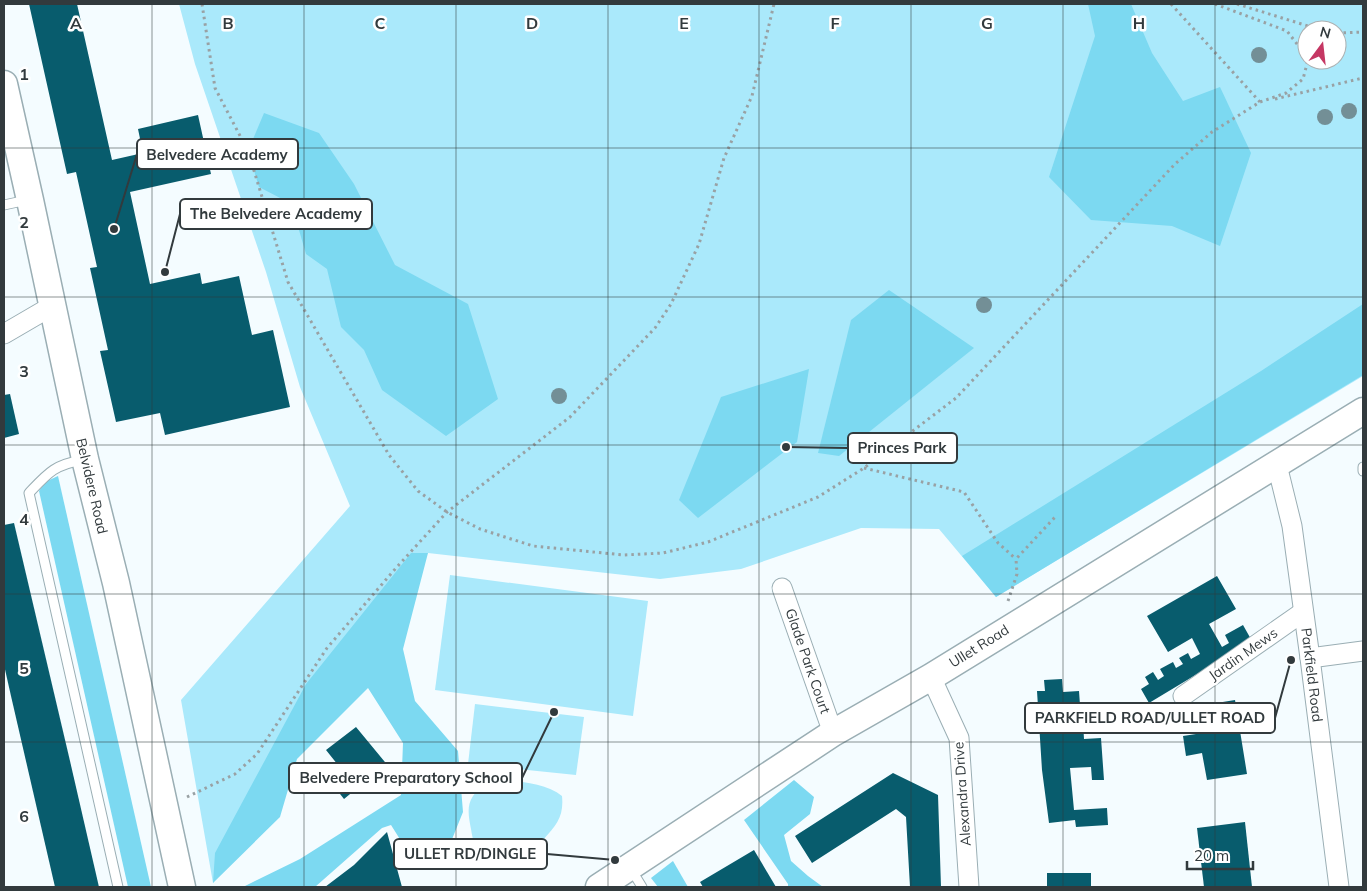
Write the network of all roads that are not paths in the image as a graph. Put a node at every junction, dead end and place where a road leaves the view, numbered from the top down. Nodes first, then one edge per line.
1 (4, 84) edge
2 (30, 200) junction
3 (4, 205) edge
4 (52, 306) junction
5 (4, 334) edge
6 (1363, 411) edge
7 (85, 460) junction
8 (1277, 465) junction
9 (1363, 467) edge
10 (1363, 471) edge
11 (782, 588) dead end
12 (1303, 612) junction
13 (1363, 651) edge
14 (1310, 658) junction
15 (931, 676) junction
16 (1183, 696) dead end
17 (833, 733) junction
18 (636, 877) edge
19 (118, 887) edge
20 (182, 887) edge
21 (599, 887) edge
22 (969, 887) edge
23 (1338, 887) edge

1 - 2 main road, Belvidere Road
2 - 3 lane
2 - 4 main road, Belvidere Road
4 - 5 street
4 - 7 main road, Belvidere Road
6 - 8 main road, Ullet Road
7 - 19 lane
7 - 20 main road, Belvidere Road
8 - 12 street, Parkfield Road
8 - 15 main road, Ullet Road
9 - 10 lane
11 - 17 street, Glade Park Court
12 - 14 street, Parkfield Road
12 - 16 street, Jardin Mews
13 - 14 street
14 - 23 street, Parkfield Road
15 - 17 main road, Ullet Road
15 - 22 street, Alexandra Drive
17 - 18 main road, Ullet Road
18 - 21 main road, Ullet Road

